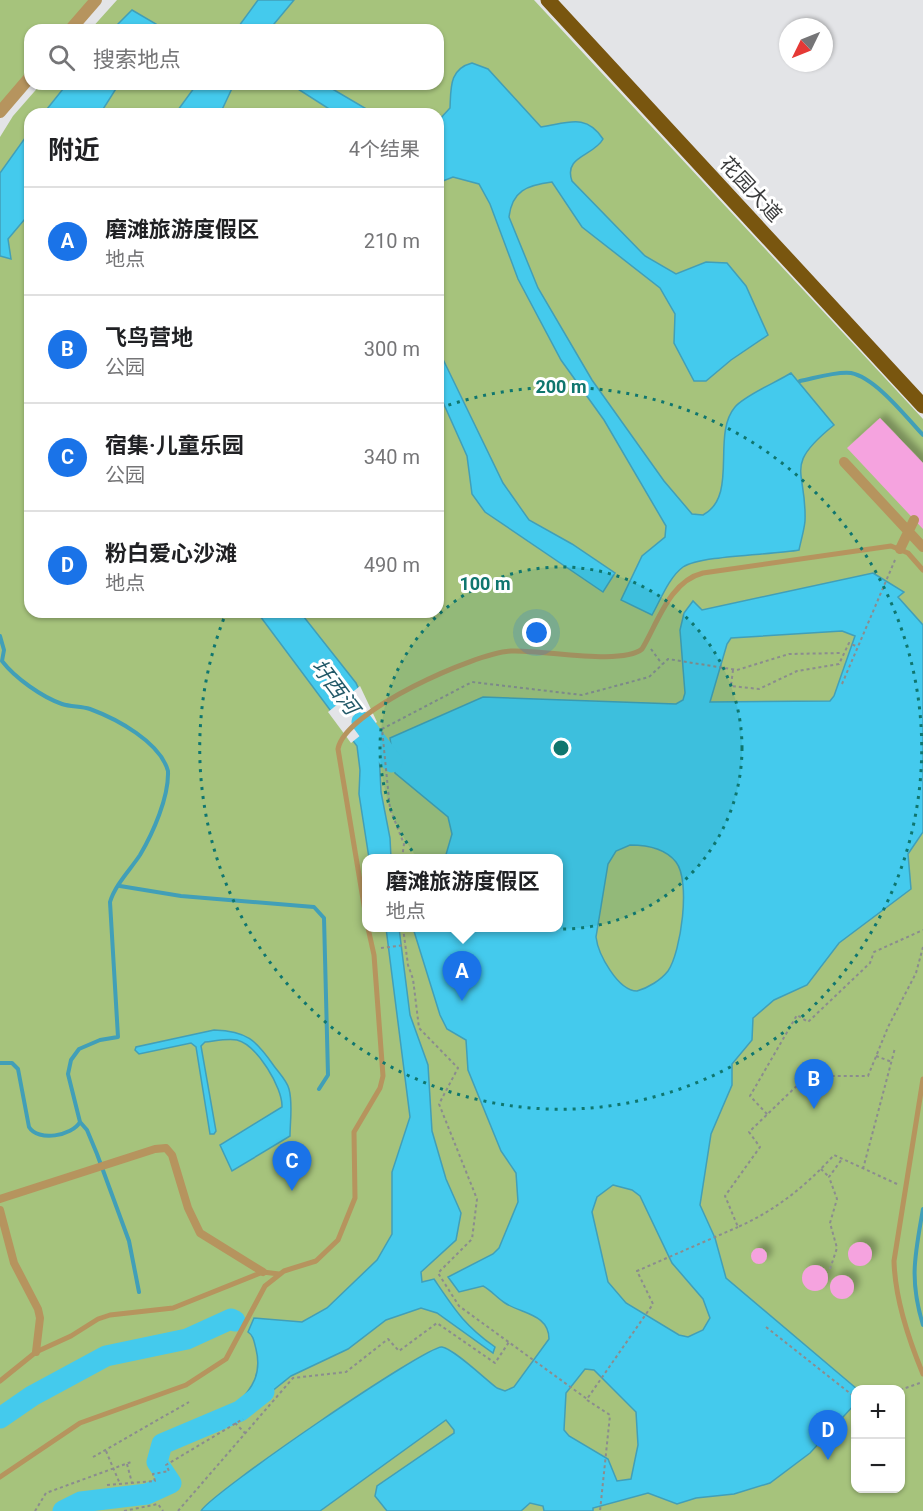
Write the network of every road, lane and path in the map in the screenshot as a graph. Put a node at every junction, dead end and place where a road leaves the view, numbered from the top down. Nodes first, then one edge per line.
1 (96, 0) edge
2 (548, 0) edge
3 (556, 0) edge
4 (75, 24) edge
5 (24, 84) edge
6 (0, 112) edge
7 (923, 394) edge
8 (923, 406) edge
9 (844, 462) dead end
10 (914, 520) dead end
11 (909, 531) junction
12 (923, 547) edge
13 (900, 549) junction
14 (923, 570) edge
15 (646, 642) junction
16 (858, 646) junction
17 (842, 653) junction
18 (662, 664) junction
19 (733, 670) junction
20 (842, 684) dead end
21 (403, 854) edge
22 (362, 893) edge
23 (923, 930) edge
24 (369, 932) edge
25 (404, 932) edge
26 (405, 945) junction
27 (923, 947) edge
28 (372, 949) junction
29 (895, 1048) dead end
30 (876, 1056) junction
31 (891, 1062) junction
32 (923, 1079) edge
33 (767, 1114) junction
34 (842, 1159) junction
35 (821, 1169) junction
36 (863, 1169) junction
37 (829, 1177) junction
38 (905, 1188) junction
39 (0, 1199) edge
40 (0, 1210) edge
41 (738, 1227) junction
42 (830, 1269) dead end
43 (263, 1272) junction
44 (279, 1274) junction
45 (765, 1328) dead end
46 (509, 1342) junction
47 (36, 1352) junction
48 (923, 1374) edge
49 (0, 1381) edge
50 (923, 1382) edge
51 (905, 1387) edge
52 (851, 1395) edge
53 (587, 1399) junction
54 (189, 1402) dead end
55 (243, 1419) dead end
56 (236, 1423) junction
57 (246, 1434) junction
58 (105, 1450) junction
59 (93, 1457) dead end
60 (114, 1468) junction
61 (0, 1477) edge
62 (132, 1483) junction
63 (120, 1484) junction
64 (107, 1485) dead end
65 (183, 1509) edge
66 (35, 1511) edge
67 (124, 1511) edge
68 (163, 1511) edge
69 (178, 1511) edge
70 (600, 1511) edge

1 - 4 street
2 - 8 main road, 花园大道
3 - 7 main road, 花园大道
5 - 6 street
9 - 11 street
10 - 11 street
11 - 12 street
11 - 13 street
13 - 14 lane
13 - 15 lane
13 - 16 path
15 - 18 path
15 - 22 lane
16 - 17 path
16 - 20 path
17 - 19 path
17 - 19 path
18 - 19 path
18 - 21 path
23 - 33 path
24 - 28 lane
25 - 26 path
26 - 28 path
26 - 46 path
27 - 30 path
28 - 44 lane
29 - 31 path
30 - 31 path
30 - 33 path
31 - 36 path
32 - 38 lane
33 - 41 path
34 - 35 path
34 - 36 path
34 - 37 path
35 - 37 path
35 - 41 path
36 - 38 path
37 - 42 path
38 - 48 lane
39 - 43 street
40 - 47 street
41 - 53 path
43 - 44 lane
43 - 47 lane
44 - 61 lane
45 - 52 path
46 - 53 path
46 - 57 path
47 - 49 lane
50 - 51 path
53 - 70 path
54 - 58 path
55 - 56 path
56 - 57 path
56 - 62 path
57 - 65 path
58 - 59 path
58 - 60 path
60 - 62 path
60 - 63 path
60 - 66 path
62 - 63 path
63 - 64 path
65 - 69 path
67 - 68 path

